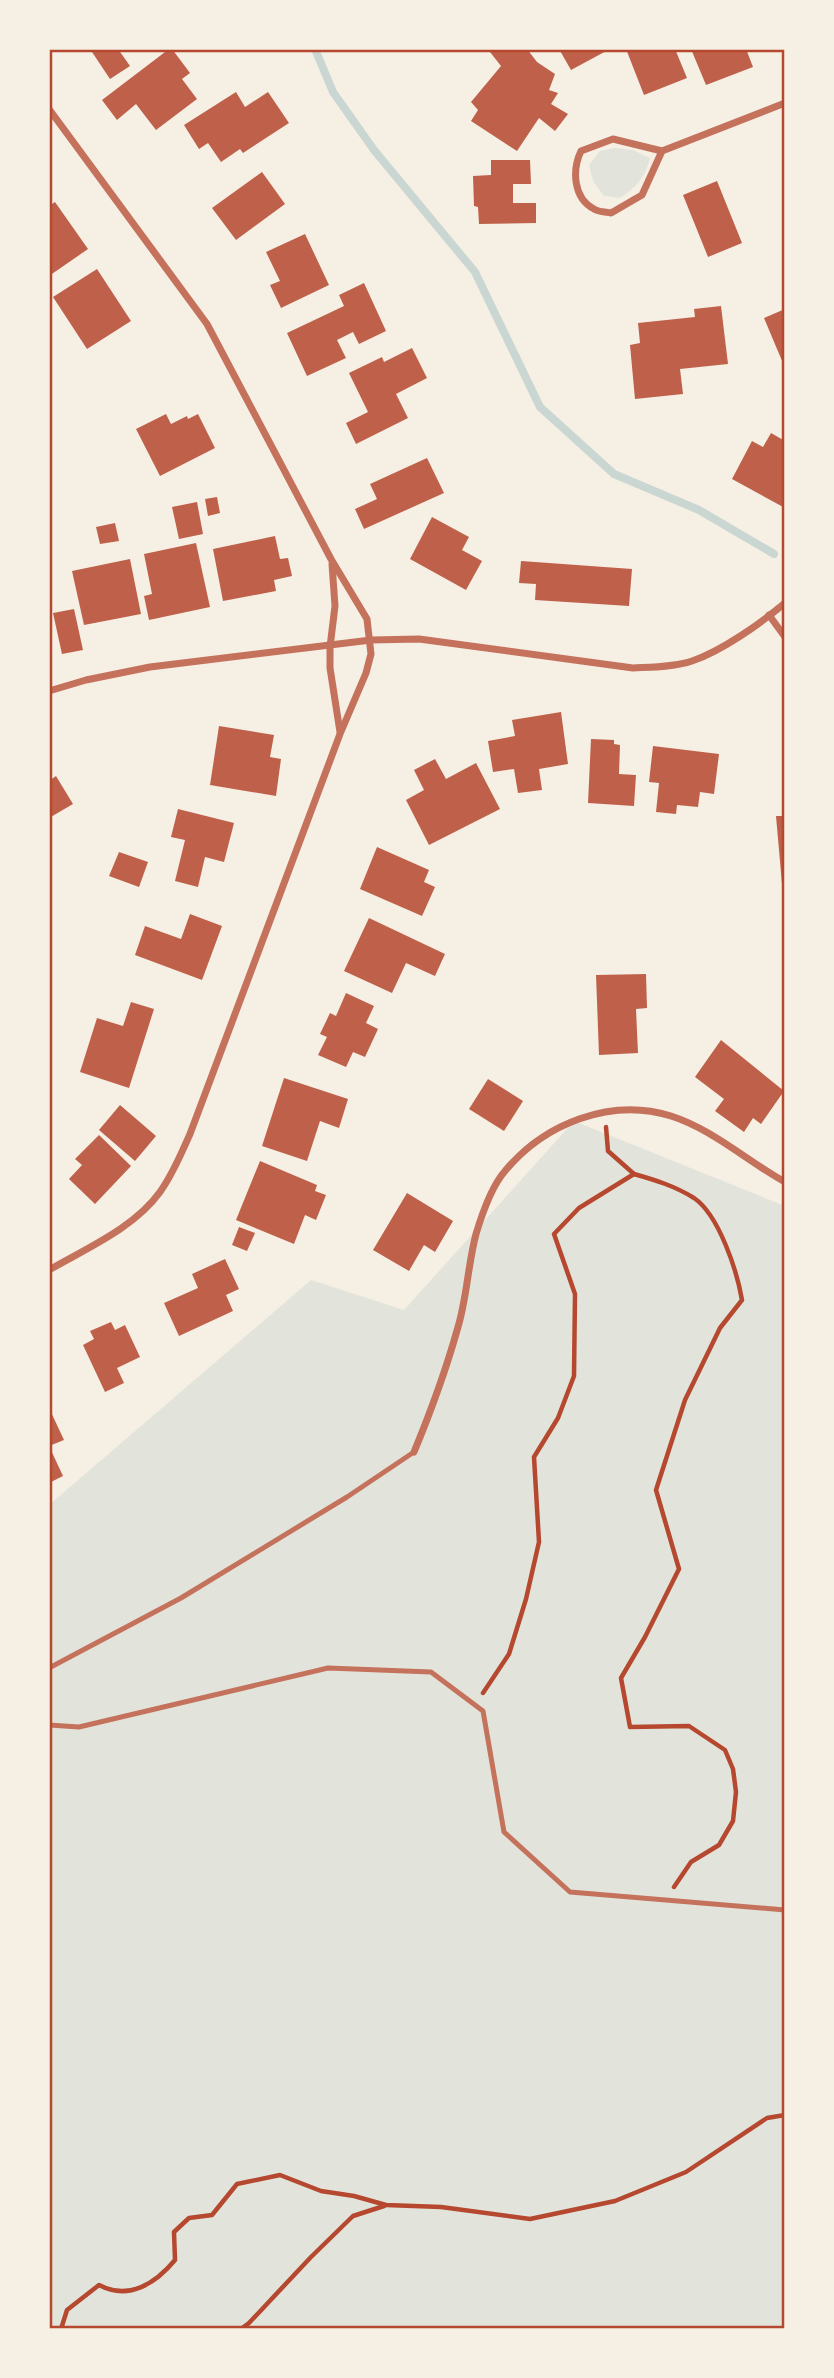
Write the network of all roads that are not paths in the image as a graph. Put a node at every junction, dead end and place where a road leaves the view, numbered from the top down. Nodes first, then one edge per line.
1 (785, 103) edge
2 (49, 109) edge
3 (662, 151) junction
4 (331, 559) junction
5 (785, 604) edge
6 (769, 615) junction
7 (785, 637) edge
8 (371, 640) junction
9 (330, 646) junction
10 (49, 691) edge
11 (340, 734) junction
12 (785, 1182) edge
13 (49, 1270) edge
14 (414, 1452) joint
15 (49, 1668) edge
16 (49, 1725) edge
17 (785, 1910) edge

1 - 3 street
2 - 4 street
3 - 3 street
4 - 8 street
4 - 9 street
5 - 6 street
6 - 7 street
6 - 8 street
8 - 9 street
8 - 11 street
9 - 10 street
9 - 11 street
11 - 13 street
12 - 14 street
14 - 15 lane
16 - 17 lane

